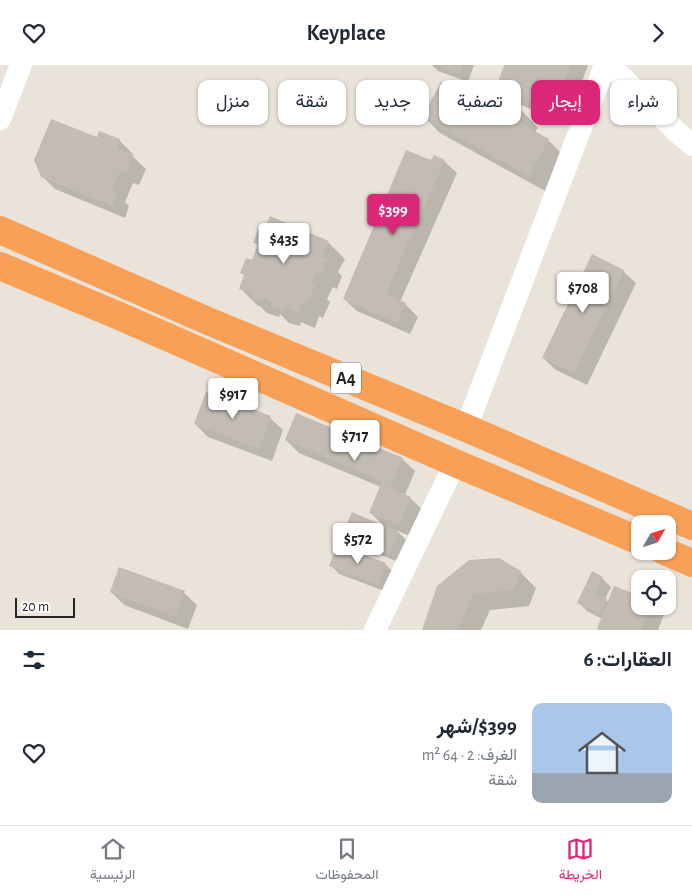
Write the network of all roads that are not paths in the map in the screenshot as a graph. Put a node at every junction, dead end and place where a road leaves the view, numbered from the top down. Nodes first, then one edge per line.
1 (21, 65) edge
2 (605, 65) edge
3 (610, 65) edge
4 (0, 119) edge
5 (692, 145) edge
6 (0, 230) edge
7 (0, 266) edge
8 (466, 428) junction
9 (455, 463) junction
10 (692, 526) edge
11 (631, 537) edge
12 (676, 556) edge
13 (692, 563) edge
14 (375, 630) edge

1 - 4 street
2 - 8 street
3 - 5 street
6 - 8 highway, A4
7 - 9 highway, A4
8 - 10 highway, A4
9 - 11 highway, A4
9 - 14 street
12 - 13 highway

